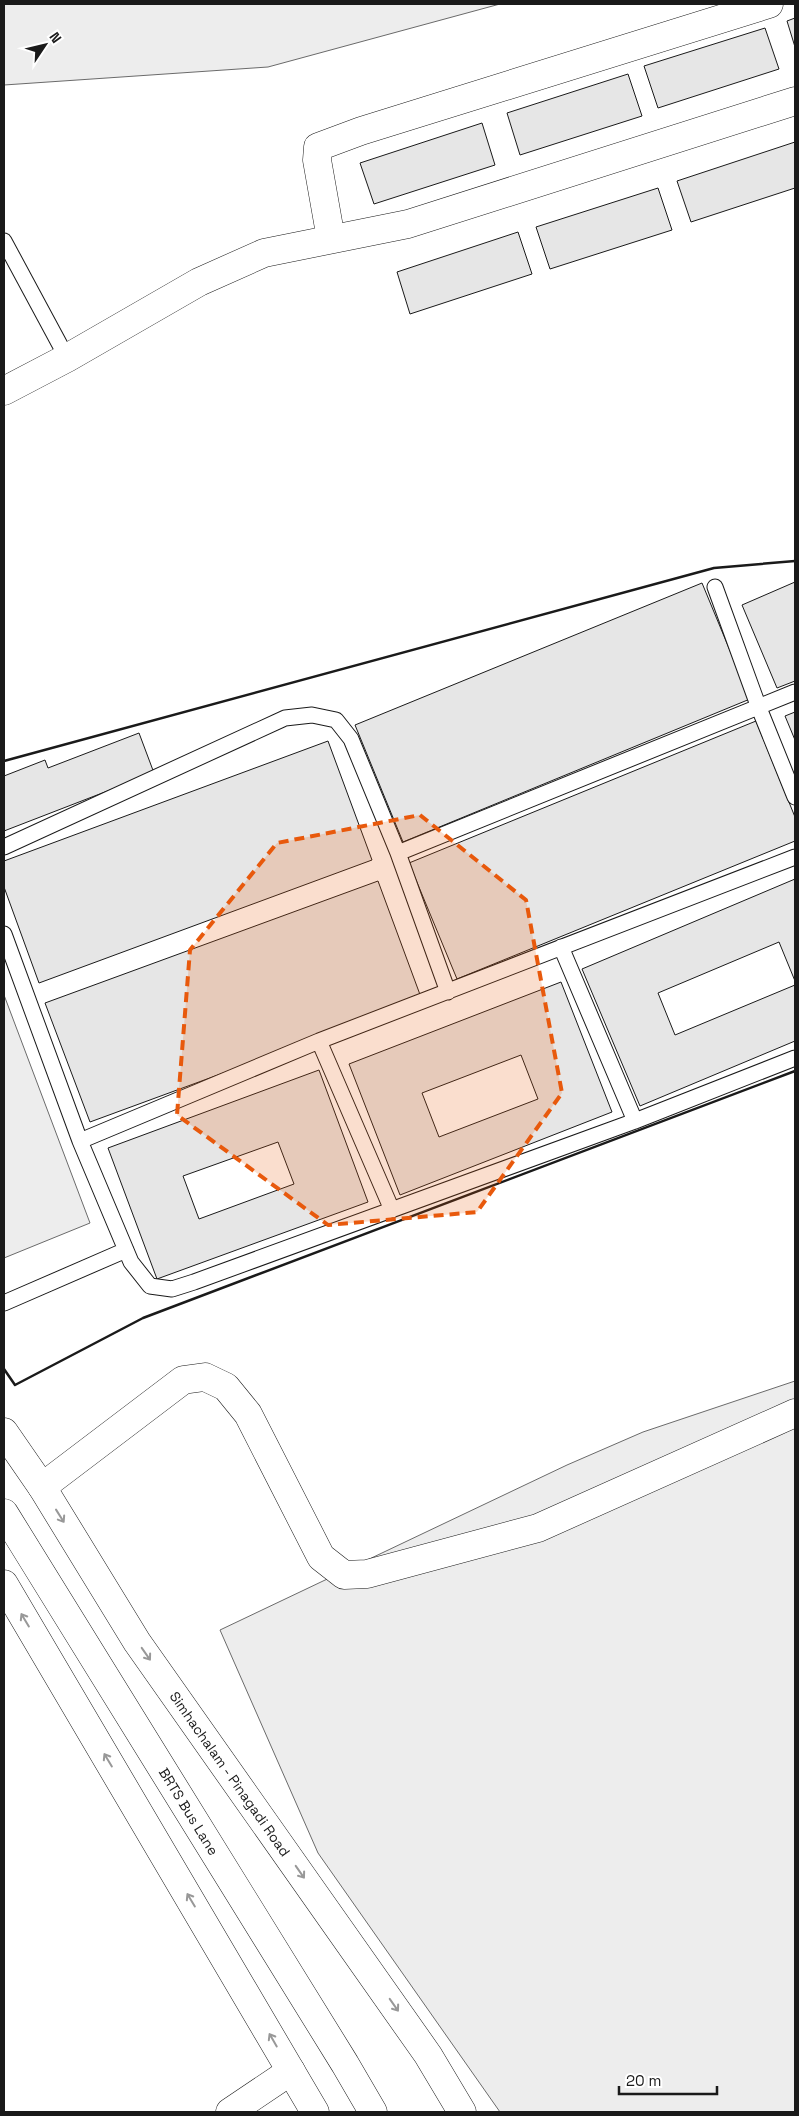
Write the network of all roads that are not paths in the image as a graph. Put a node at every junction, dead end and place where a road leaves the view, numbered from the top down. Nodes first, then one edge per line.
1 (768, 4) edge
2 (795, 101) edge
3 (331, 239) junction
4 (4, 241) edge
5 (66, 358) junction
6 (4, 391) edge
7 (715, 587) dead end
8 (795, 692) edge
9 (759, 708) junction
10 (795, 797) edge
11 (4, 847) edge
12 (398, 853) junction
13 (795, 857) edge
14 (4, 934) edge
15 (561, 948) junction
16 (448, 992) junction
17 (319, 1041) junction
18 (795, 1058) edge
19 (635, 1121) junction
20 (80, 1141) junction
21 (392, 1210) junction
22 (126, 1250) junction
23 (4, 1303) edge
24 (795, 1413) edge
25 (4, 1432) edge
26 (42, 1487) junction
27 (4, 1513) edge
28 (4, 1584) edge
29 (291, 2071) junction
30 (230, 2112) edge
31 (315, 2112) edge
32 (373, 2112) edge
33 (462, 2112) edge

1 - 3 street
2 - 3 street
3 - 5 street
4 - 5 lane
5 - 6 street
7 - 9 lane
8 - 9 lane
9 - 10 lane
9 - 12 lane
11 - 12 lane
12 - 16 lane
13 - 15 lane
14 - 20 lane
15 - 16 lane
15 - 19 lane
16 - 17 lane
17 - 20 lane
17 - 21 lane
18 - 19 lane
19 - 21 lane
20 - 22 lane
21 - 22 lane
22 - 23 lane
24 - 26 street
25 - 26 street, Simhachalam - Pinagadi Road
26 -> 33 street, Simhachalam - Pinagadi Road
27 - 32 street, BRTS Bus Lane
29 -> 28 street
29 - 30 street
29 - 31 street

